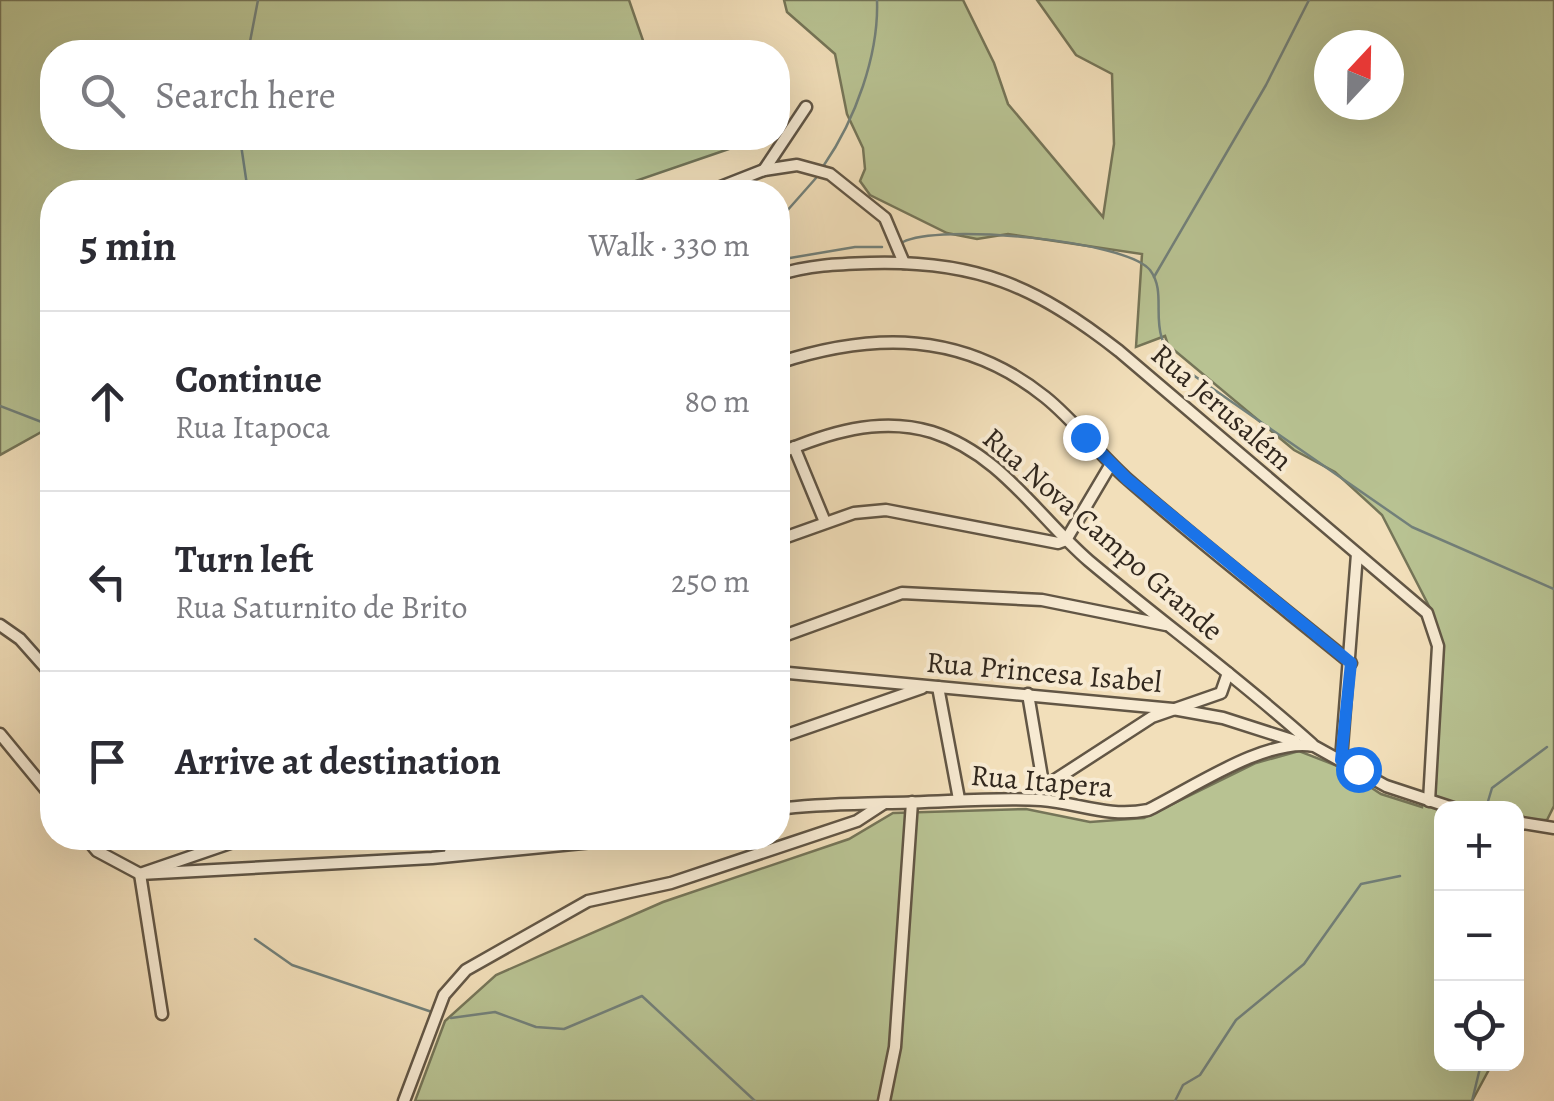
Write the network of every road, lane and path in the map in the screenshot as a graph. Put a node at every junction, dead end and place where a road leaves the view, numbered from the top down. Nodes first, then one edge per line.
1 (806, 107) dead end
2 (790, 131) edge
3 (777, 150) edge
4 (764, 170) junction
5 (739, 180) edge
6 (904, 263) junction
7 (790, 272) edge
8 (790, 360) edge
9 (794, 447) junction
10 (790, 449) edge
11 (1111, 464) junction
12 (825, 522) junction
13 (790, 535) edge
14 (1066, 540) junction
15 (1357, 554) junction
16 (0, 626) edge
17 (1170, 626) junction
18 (790, 634) edge
19 (40, 662) edge
20 (1351, 663) junction
21 (790, 673) edge
22 (1228, 674) junction
23 (932, 687) junction
24 (1028, 694) junction
25 (1173, 709) junction
26 (0, 734) edge
27 (790, 734) edge
28 (1307, 744) junction
29 (1341, 760) junction
30 (40, 782) edge
31 (1044, 787) junction
32 (959, 799) junction
33 (1045, 800) junction
34 (1429, 801) junction
35 (912, 802) junction
36 (1434, 802) edge
37 (884, 804) junction
38 (790, 808) edge
39 (1524, 823) edge
40 (1554, 828) edge
41 (790, 843) edge
42 (96, 850) edge
43 (210, 850) edge
44 (456, 850) edge
45 (512, 850) edge
46 (770, 850) edge
47 (432, 858) junction
48 (140, 874) junction
49 (162, 1014) dead end
50 (404, 1101) edge
51 (884, 1101) edge

1 - 2 street
3 - 4 street
4 - 5 street
4 - 6 street
6 - 7 street, Rua Jerusalém
6 - 15 street, Rua Jerusalém
8 - 11 street
9 - 10 street, Rua Nova Campo Grande
9 - 12 street
9 - 14 street, Rua Nova Campo Grande
11 - 14 street
11 - 20 street
12 - 13 street
12 - 14 street
14 - 17 street, Rua Nova Campo Grande
15 - 20 street
15 - 34 street, Rua Jerusalém
16 - 19 street
17 - 18 street
17 - 22 street, Rua Nova Campo Grande
20 - 29 street
21 - 23 street, Rua Princesa Isabel
22 - 25 street
22 - 28 street, Rua Nova Campo Grande
23 - 24 street, Rua Princesa Isabel
23 - 27 street
23 - 32 street
24 - 25 street, Rua Princesa Isabel
24 - 31 street
25 - 28 street, Rua Princesa Isabel
25 - 31 street
26 - 30 street
28 - 29 street
28 - 33 street, Rua Itapera
29 - 34 street
31 - 33 street
32 - 33 street, Rua Itapera
32 - 35 street, Rua Itapera
34 - 36 street
35 - 37 street, Rua Itapera
35 - 51 street
37 - 38 street, Rua Itapera
37 - 41 street
39 - 40 street
42 - 48 street
43 - 48 street
44 - 47 street
45 - 47 street
46 - 50 street
47 - 48 street
48 - 49 street

